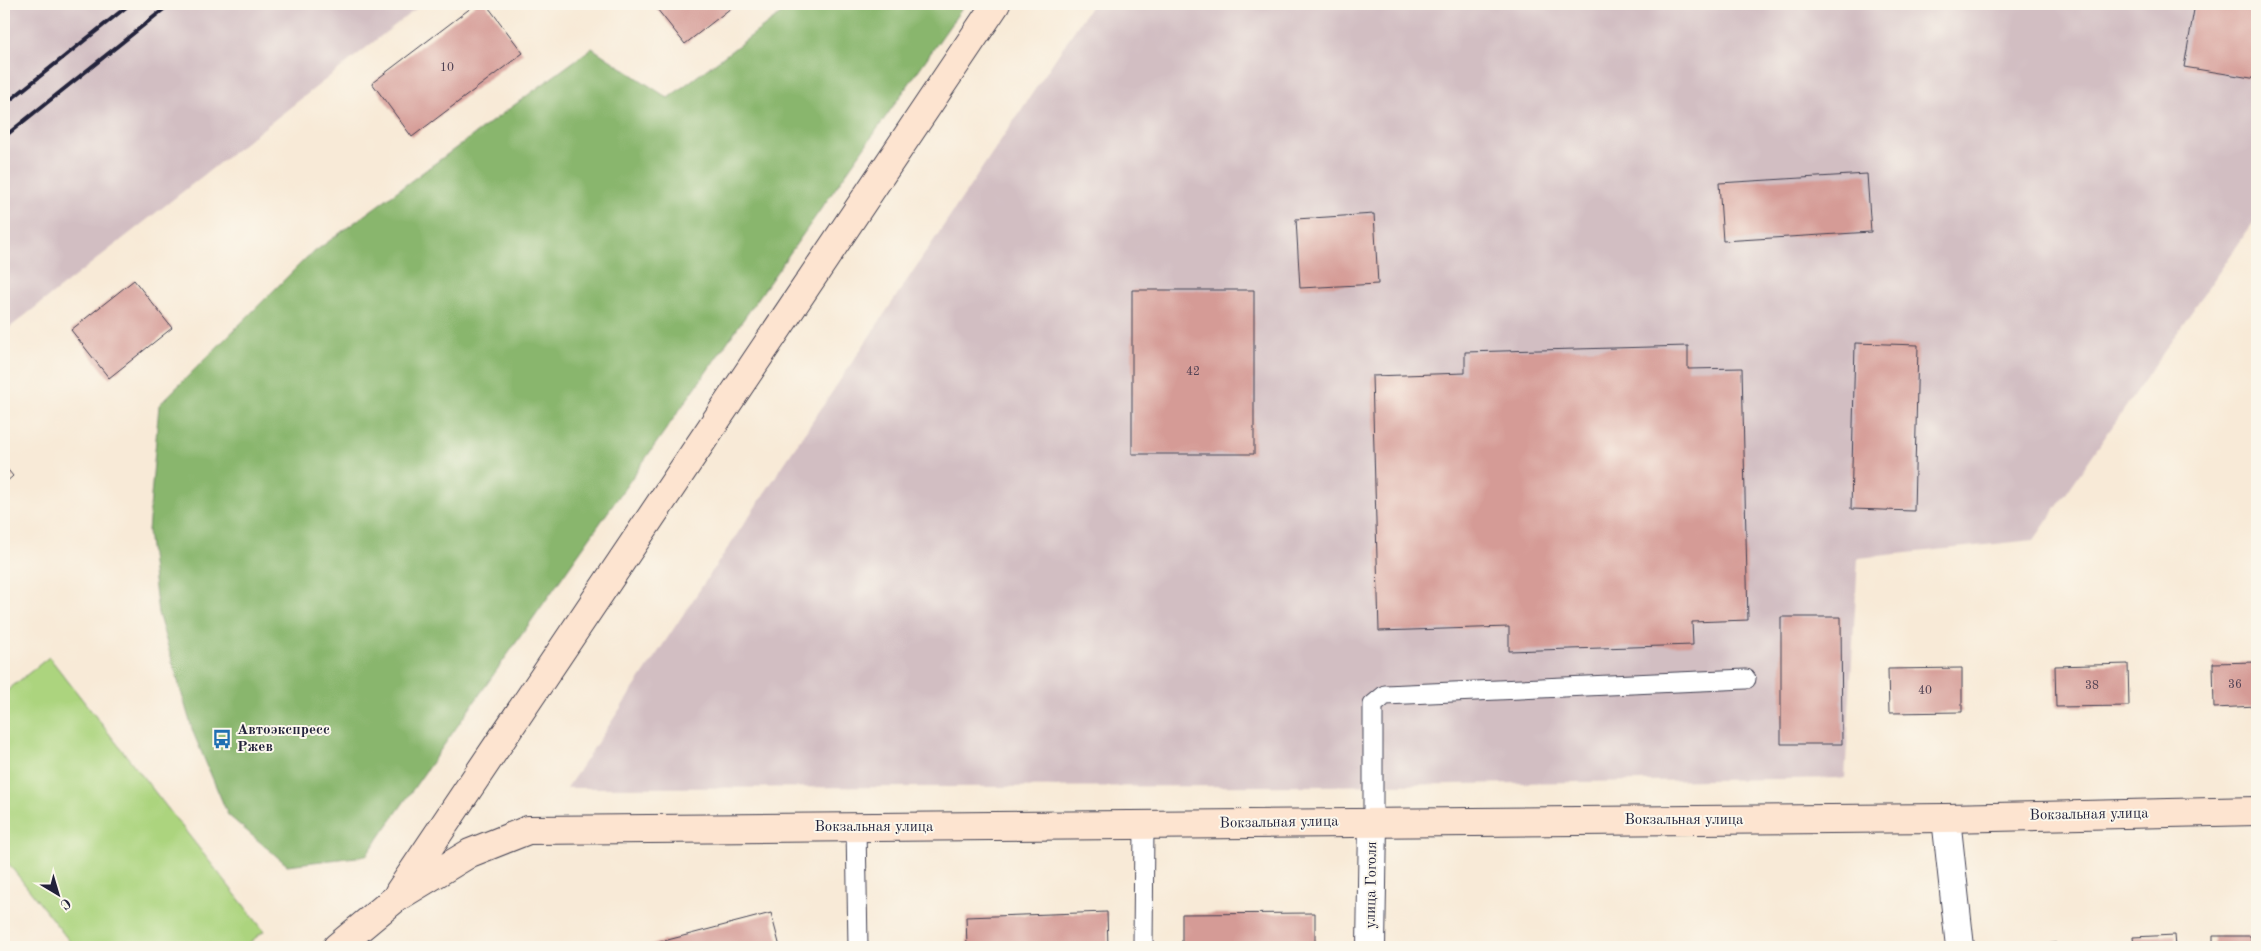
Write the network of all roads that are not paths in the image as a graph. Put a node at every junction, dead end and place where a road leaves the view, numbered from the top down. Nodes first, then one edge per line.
1 (996, 4) edge
2 (1746, 679) dead end
3 (2257, 811) edge
4 (1946, 818) junction
5 (1373, 822) junction
6 (1144, 825) junction
7 (856, 827) junction
8 (396, 898) junction
9 (336, 947) edge
10 (858, 947) edge
11 (1143, 947) edge
12 (1371, 947) edge
13 (1960, 947) edge

1 - 8 street
2 - 5 lane
3 - 4 street, Вокзальная улица
4 - 5 street, Вокзальная улица
4 - 13 street
5 - 6 street, Вокзальная улица
5 - 12 street, улица Гоголя
6 - 7 street, Вокзальная улица
6 - 11 lane
7 - 8 street, Вокзальная улица
7 - 10 lane
8 - 9 street, Вокзальная улица

